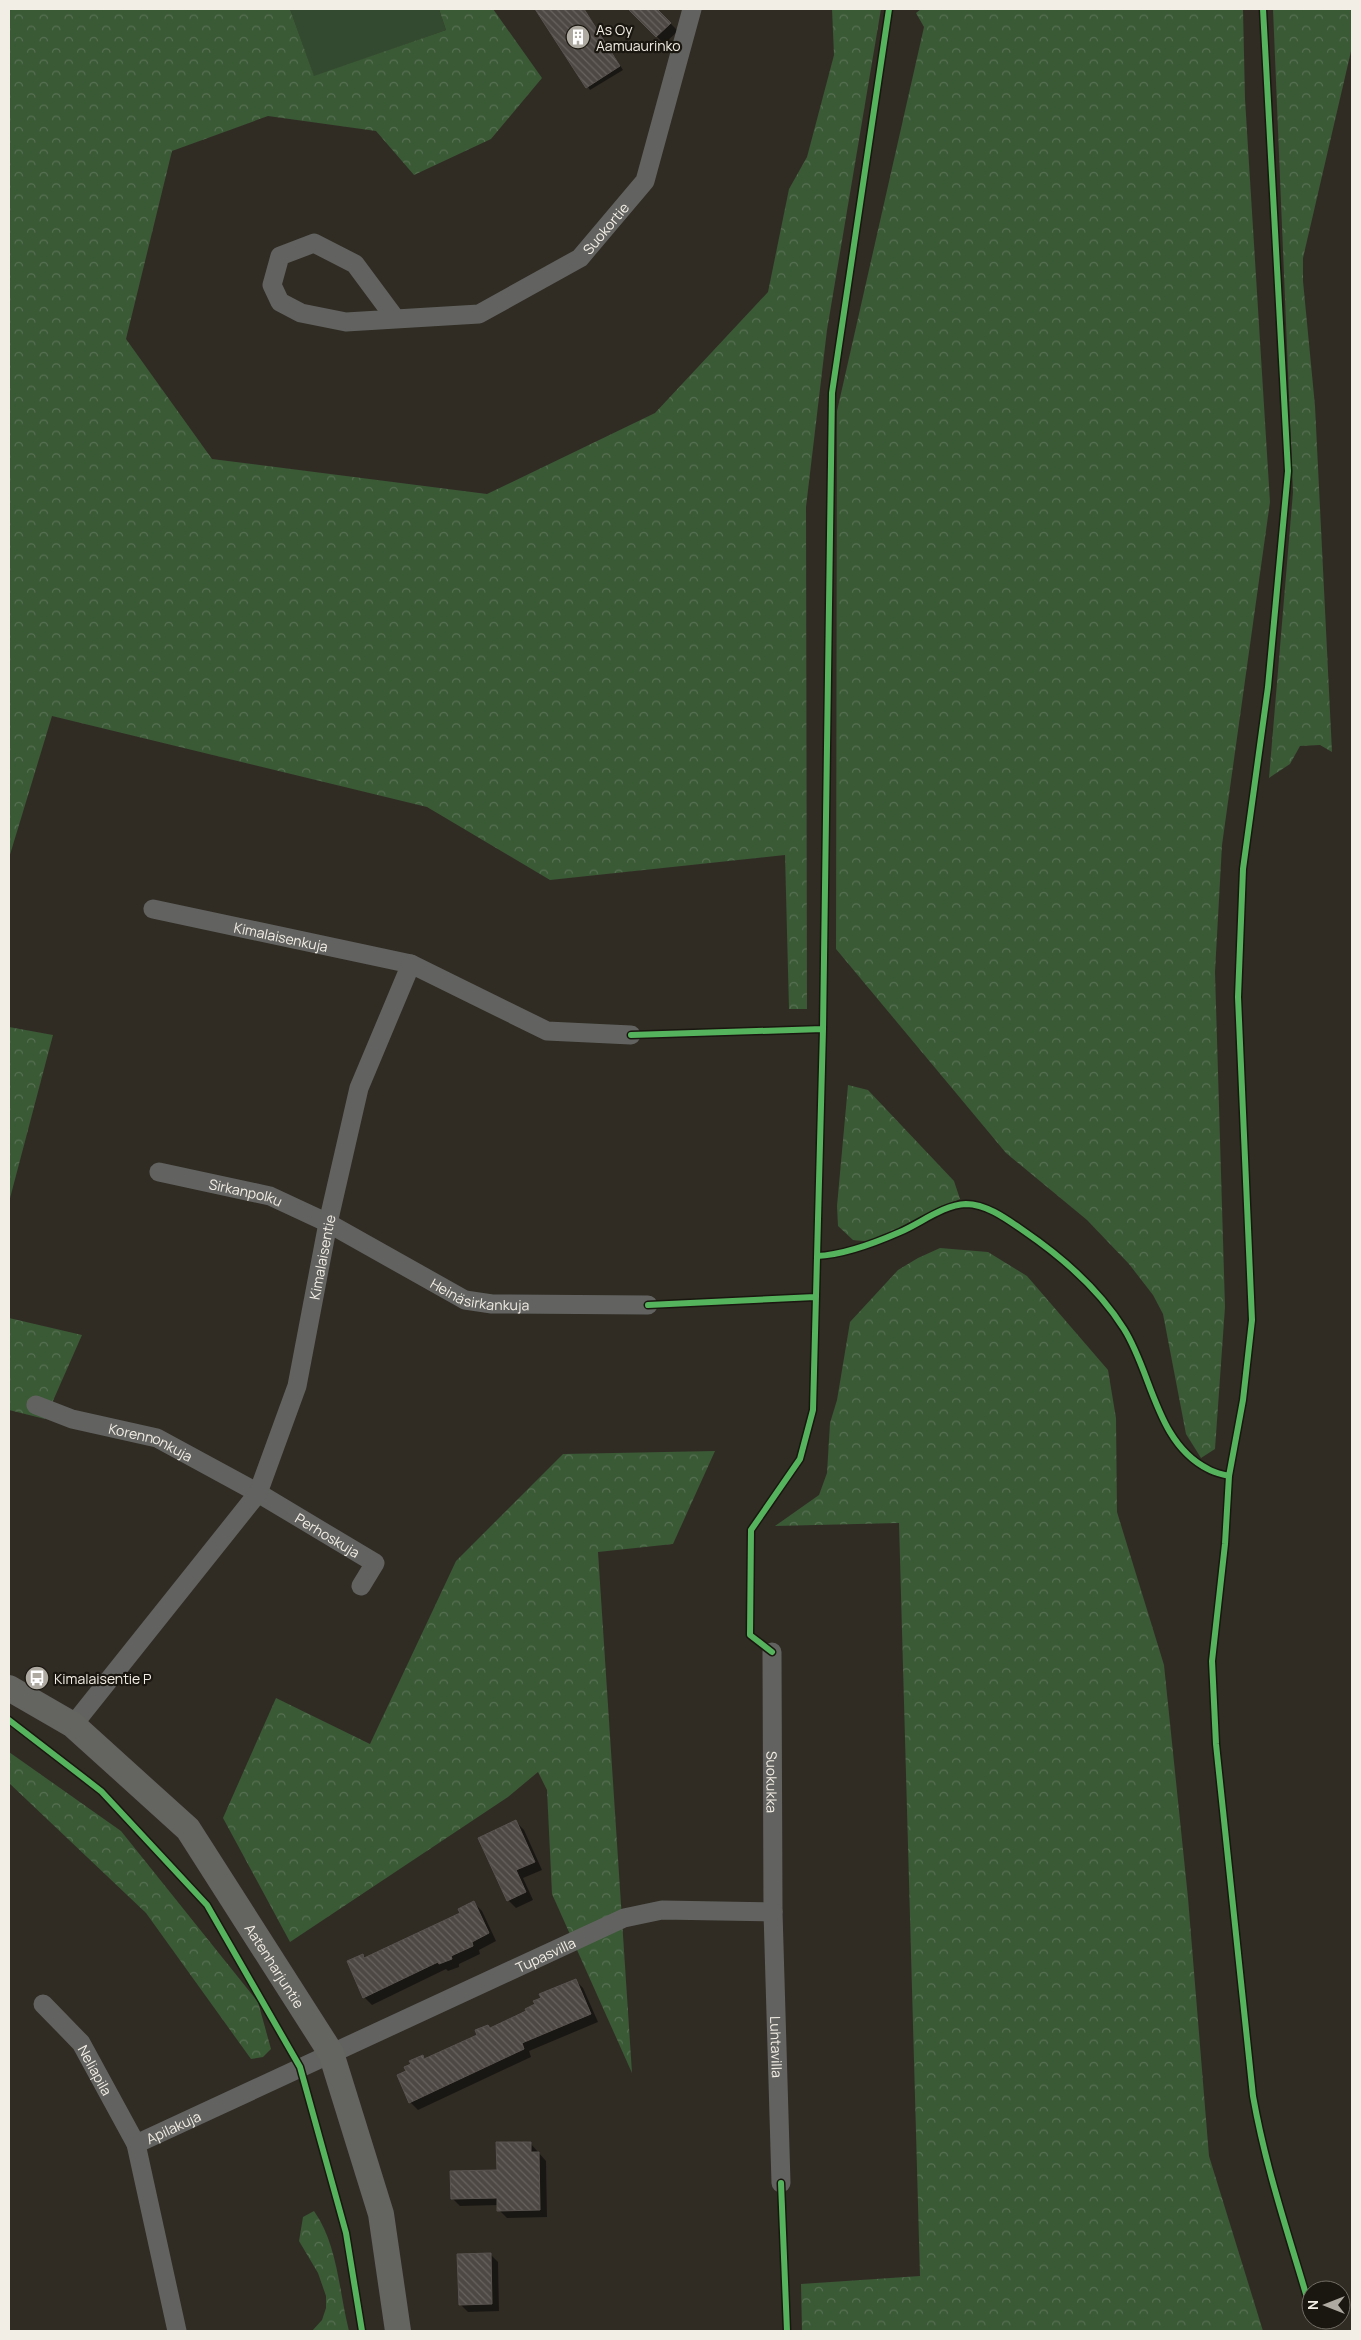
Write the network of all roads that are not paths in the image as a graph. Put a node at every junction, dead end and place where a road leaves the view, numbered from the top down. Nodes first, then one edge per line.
1 (692, 9) edge
2 (395, 318) junction
3 (153, 909) dead end
4 (411, 964) junction
5 (631, 1034) dead end
6 (158, 1172) dead end
7 (328, 1223) junction
8 (648, 1305) dead end
9 (36, 1405) dead end
10 (258, 1493) junction
11 (361, 1586) dead end
12 (772, 1652) dead end
13 (9, 1688) edge
14 (73, 1725) junction
15 (774, 1912) junction
16 (43, 2004) dead end
17 (331, 2053) junction
18 (136, 2144) junction
19 (781, 2183) dead end
20 (177, 2331) edge
21 (398, 2331) edge

1 - 2 street, Suokortie
2 - 2 street, Suokortie
3 - 4 street, Kimalaisenkuja
4 - 5 street
4 - 7 street, Kimalaisentie
6 - 7 street, Sirkanpolku
7 - 8 street, Heinäsirkankuja
7 - 10 street, Kimalaisentie
9 - 10 street, Korennonkuja
10 - 11 street, Perhoskuja
10 - 14 street, Kimalaisentie
12 - 15 street, Suokukka
13 - 14 street, Aatenharjuntie
14 - 17 street, Aatenharjuntie
15 - 17 street, Tupasvilla
15 - 19 street, Luhtavilla
16 - 18 street, Neliapila
17 - 18 street, Apilakuja
17 - 21 street, Aatenharjuntie
18 - 20 street, Apilakuja

